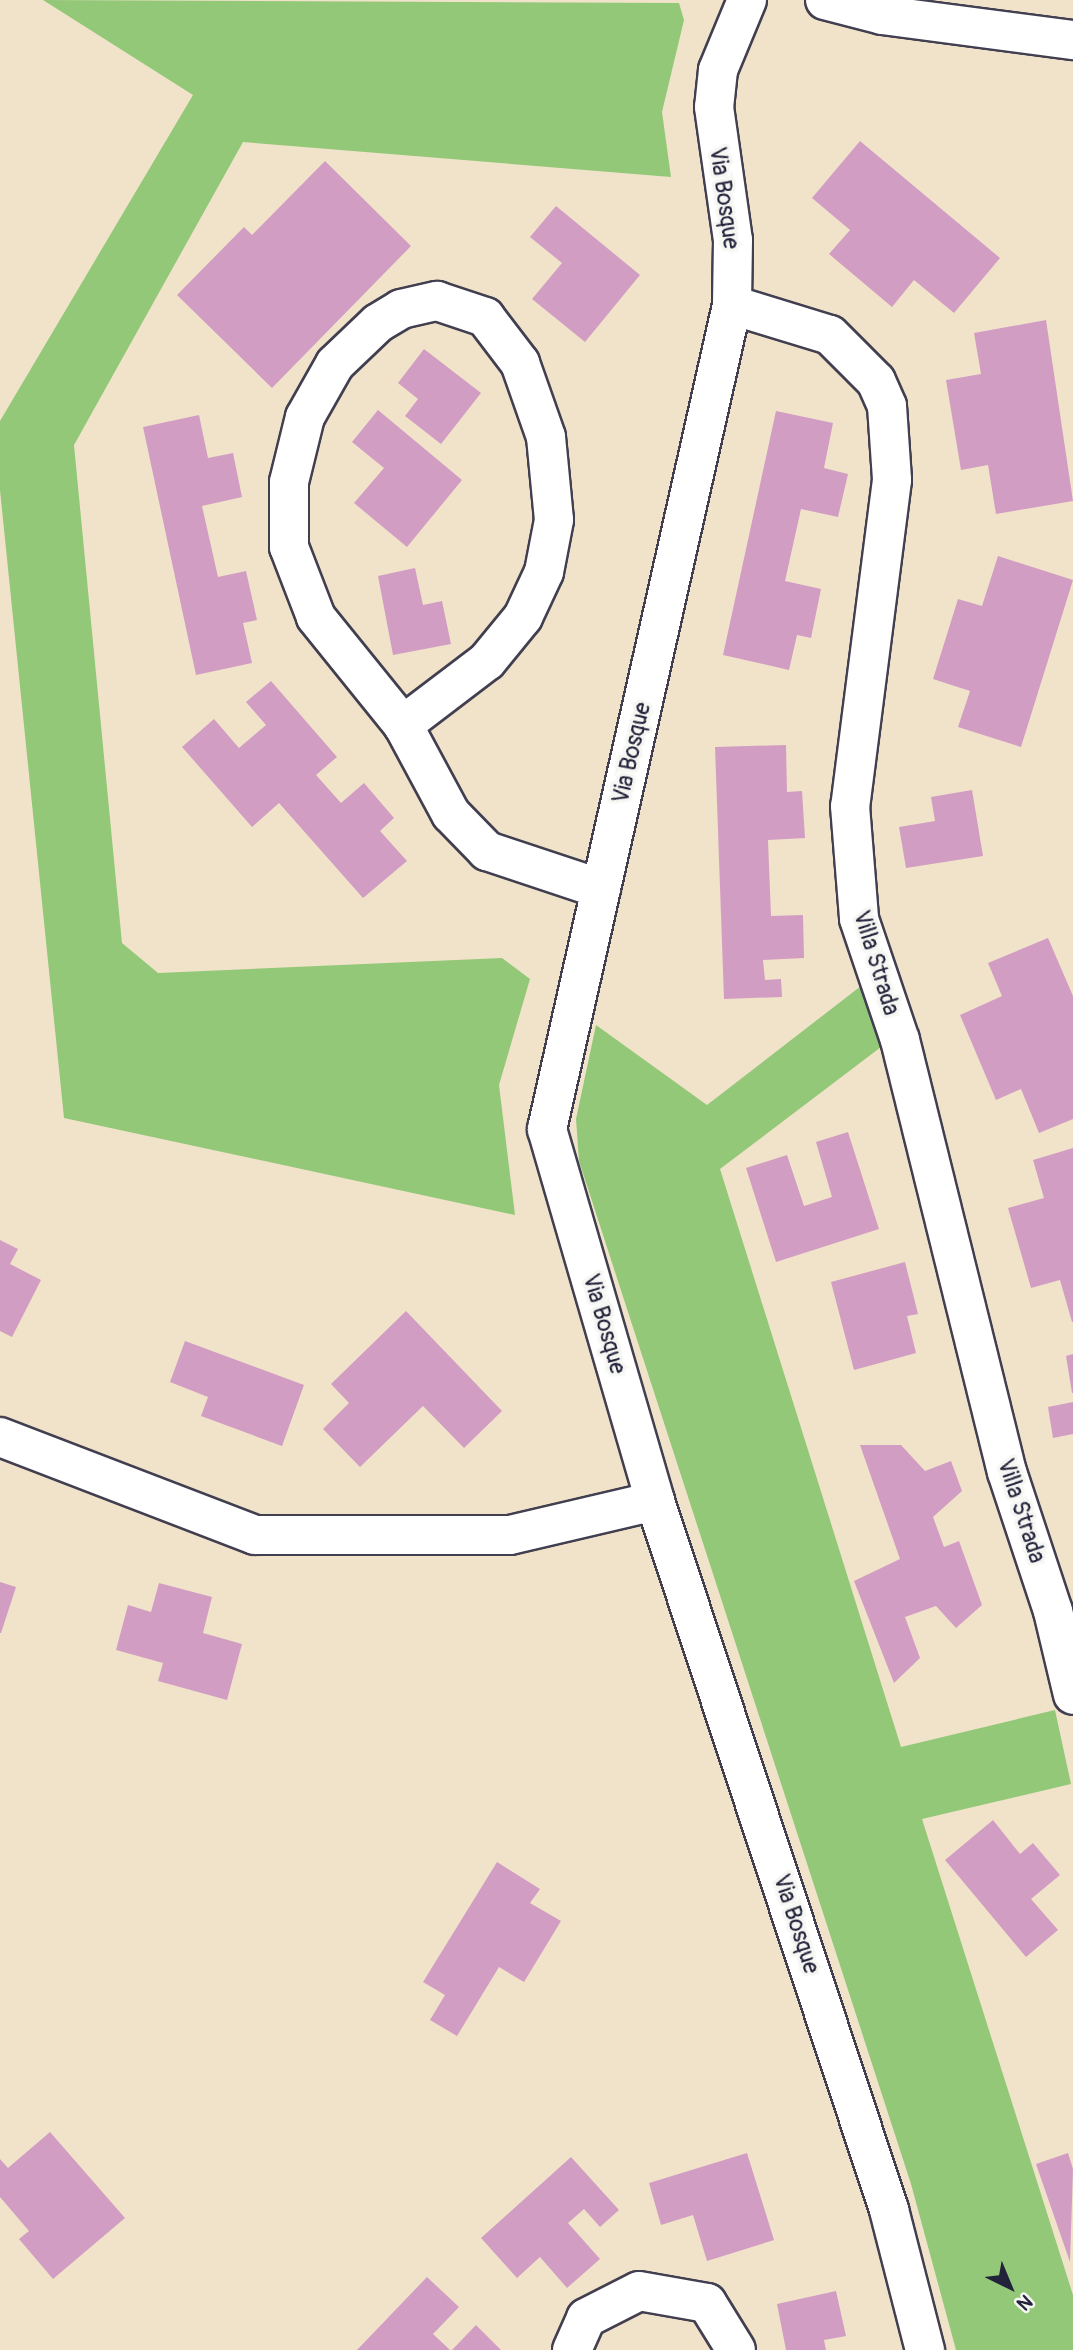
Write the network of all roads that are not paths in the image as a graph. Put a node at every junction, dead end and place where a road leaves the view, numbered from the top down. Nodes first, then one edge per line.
1 (747, 0) edge
2 (825, 0) edge
3 (1073, 40) edge
4 (732, 305) junction
5 (403, 725) junction
6 (601, 889) junction
7 (0, 1437) edge
8 (655, 1501) junction
9 (1073, 1695) edge
10 (572, 2350) edge
11 (736, 2350) edge
12 (925, 2350) edge

1 - 4 street, Via Bosque
2 - 3 street
4 - 6 street, Via Bosque
4 - 9 street, Villa Strada
5 - 5 street
5 - 6 street
6 - 8 street, Via Bosque
7 - 8 street
8 - 12 street, Via Bosque
10 - 11 street

